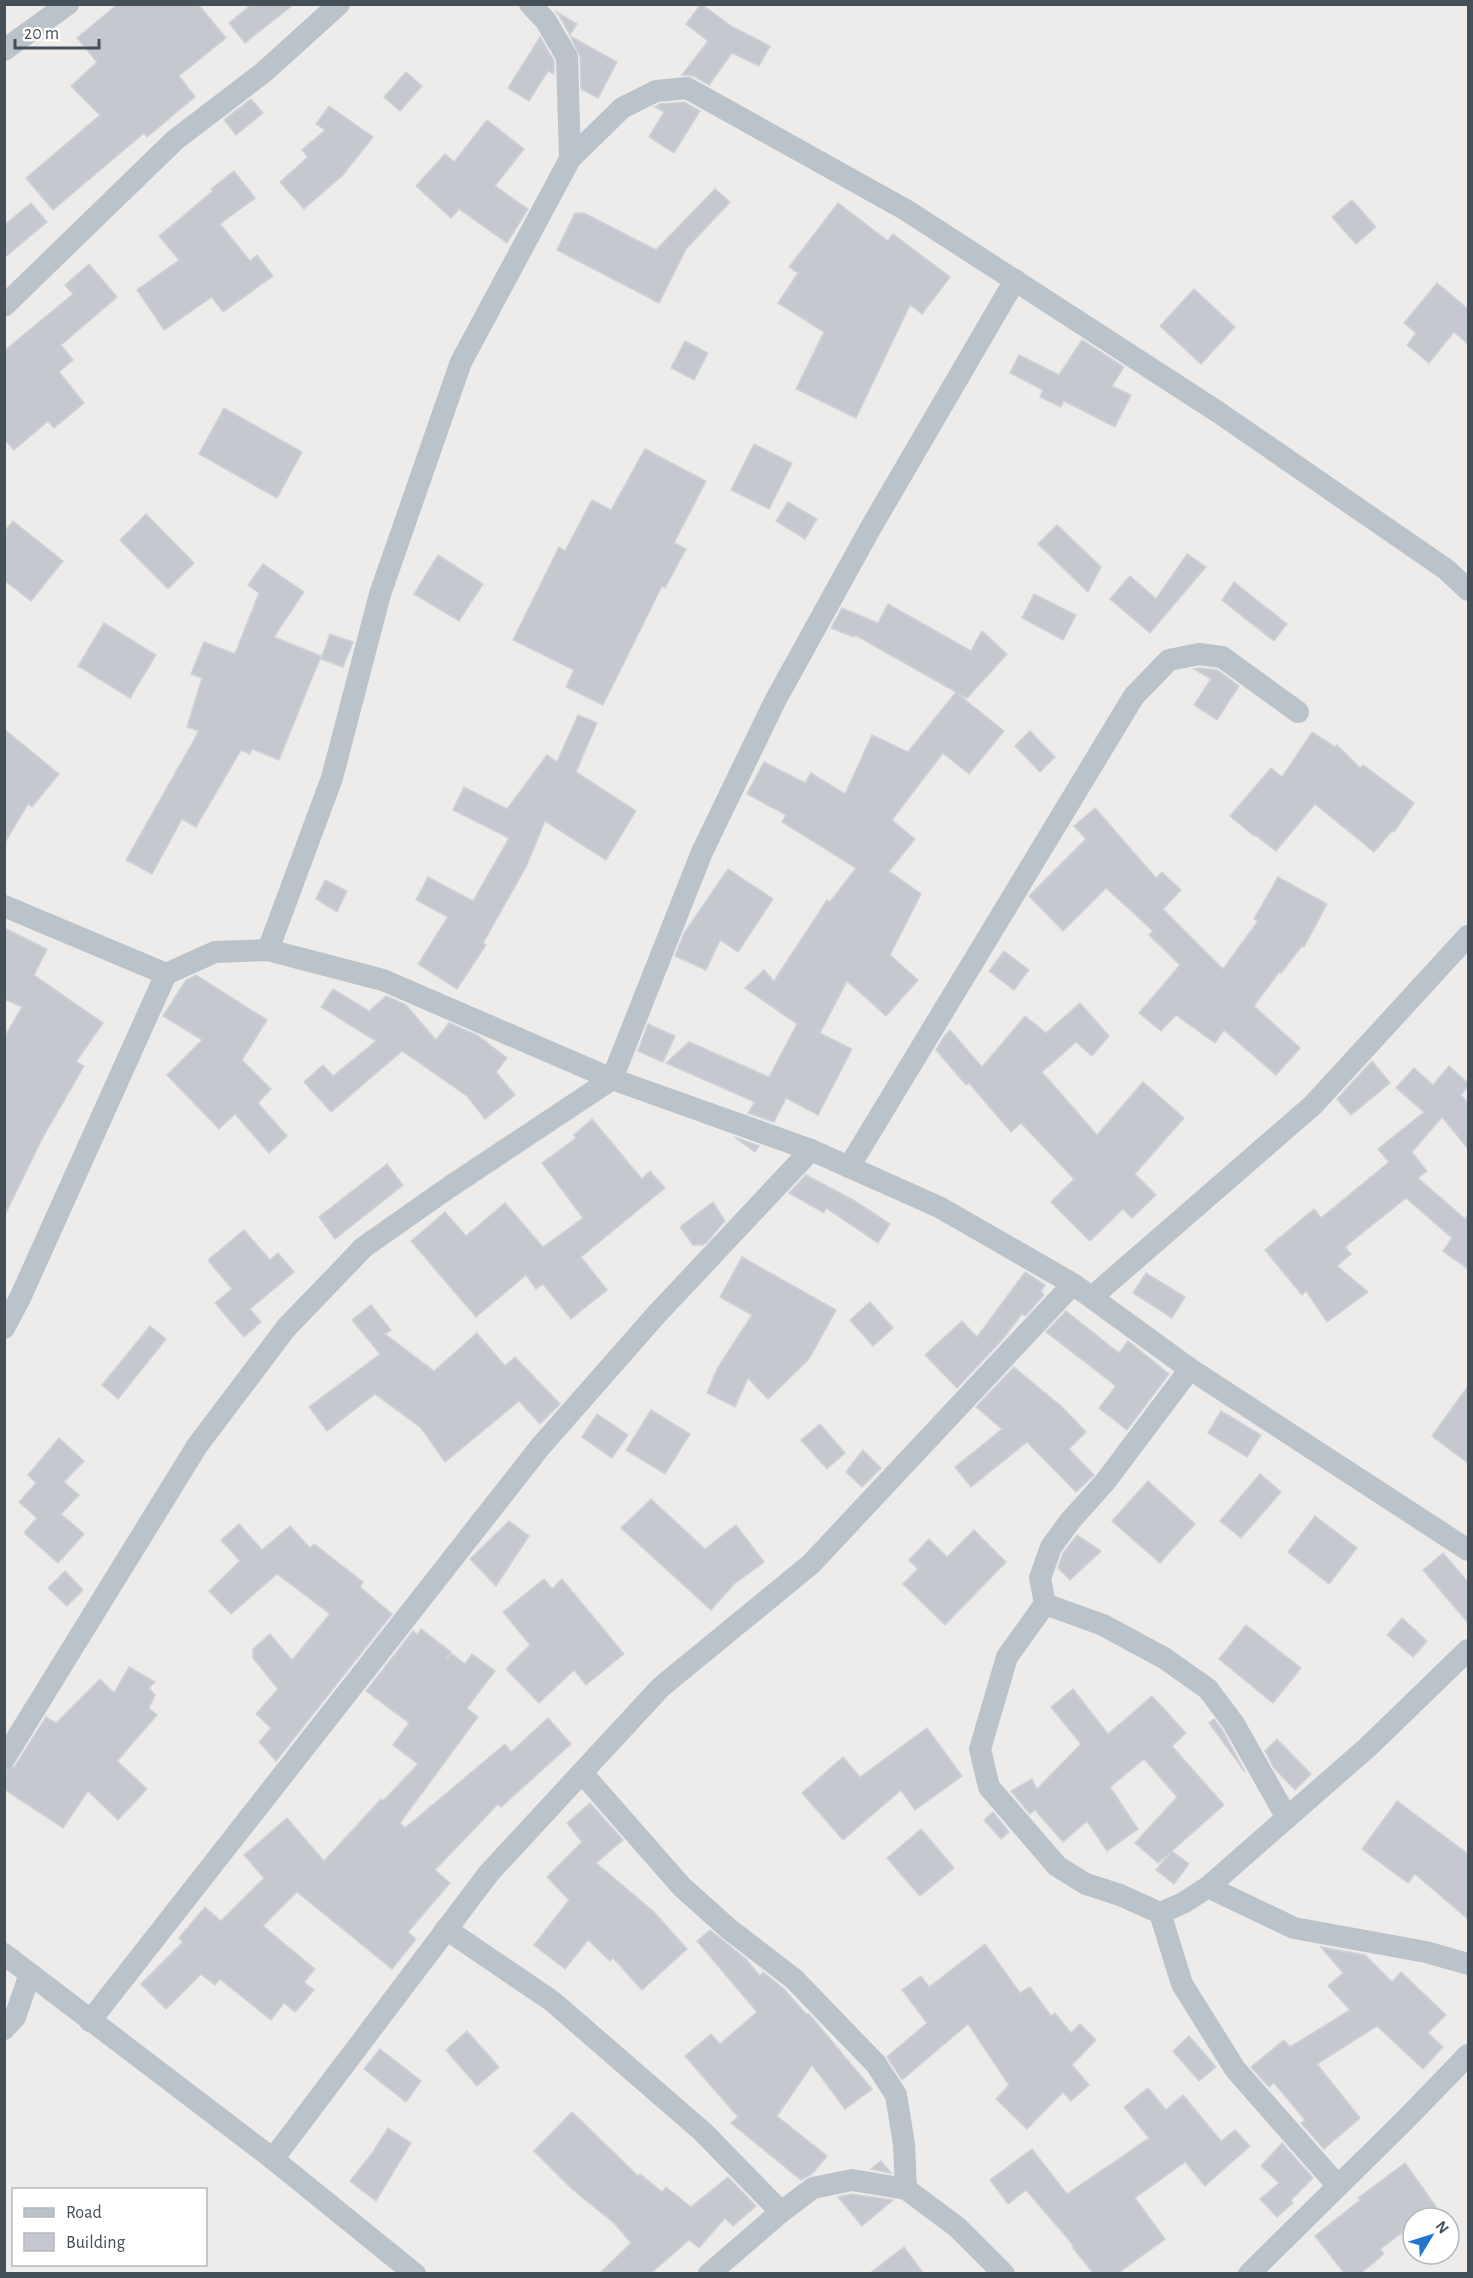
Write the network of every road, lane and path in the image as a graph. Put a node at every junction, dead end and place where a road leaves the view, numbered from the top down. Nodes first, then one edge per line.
1 (339, 4) edge
2 (530, 4) edge
3 (64, 6) edge
4 (4, 50) edge
5 (570, 159) junction
6 (1015, 280) junction
7 (4, 306) edge
8 (1468, 590) edge
9 (1298, 711) dead end
10 (4, 906) edge
11 (1468, 936) edge
12 (268, 950) junction
13 (166, 974) junction
14 (612, 1079) junction
15 (811, 1150) junction
16 (849, 1167) junction
17 (1073, 1284) junction
18 (12, 1293) edge
19 (1092, 1297) junction
20 (4, 1328) edge
21 (1190, 1369) junction
22 (1468, 1550) edge
23 (1045, 1604) junction
24 (1468, 1650) edge
25 (4, 1759) edge
26 (582, 1773) junction
27 (1287, 1818) junction
28 (1208, 1887) junction
29 (1160, 1912) junction
30 (446, 1929) junction
31 (4, 1954) edge
32 (1468, 1964) edge
33 (30, 1974) junction
34 (90, 2021) junction
35 (4, 2029) edge
36 (1468, 2055) edge
37 (273, 2159) junction
38 (1338, 2186) junction
39 (906, 2189) junction
40 (781, 2212) junction
41 (415, 2274) edge
42 (708, 2274) edge
43 (1004, 2274) edge
44 (1248, 2274) edge

1 - 7 street
2 - 5 street
3 - 4 street
5 - 6 street
5 - 12 street
6 - 8 street
6 - 14 street
9 - 16 street
10 - 13 street
11 - 19 street
12 - 13 street
12 - 14 street
13 - 18 street
14 - 15 street
14 - 25 street
15 - 16 street
15 - 34 street
16 - 17 street
17 - 19 street
17 - 26 street
18 - 20 street
19 - 21 street
21 - 22 street
21 - 23 street
23 - 27 street
23 - 29 street
24 - 27 street
26 - 30 street
26 - 39 street
27 - 28 street
28 - 29 street
28 - 32 street
29 - 38 street
30 - 37 street
30 - 40 street
31 - 33 street
33 - 34 street
33 - 35 street
34 - 37 street
36 - 38 street
37 - 41 street
38 - 44 street
39 - 40 street
39 - 43 street
40 - 42 street

